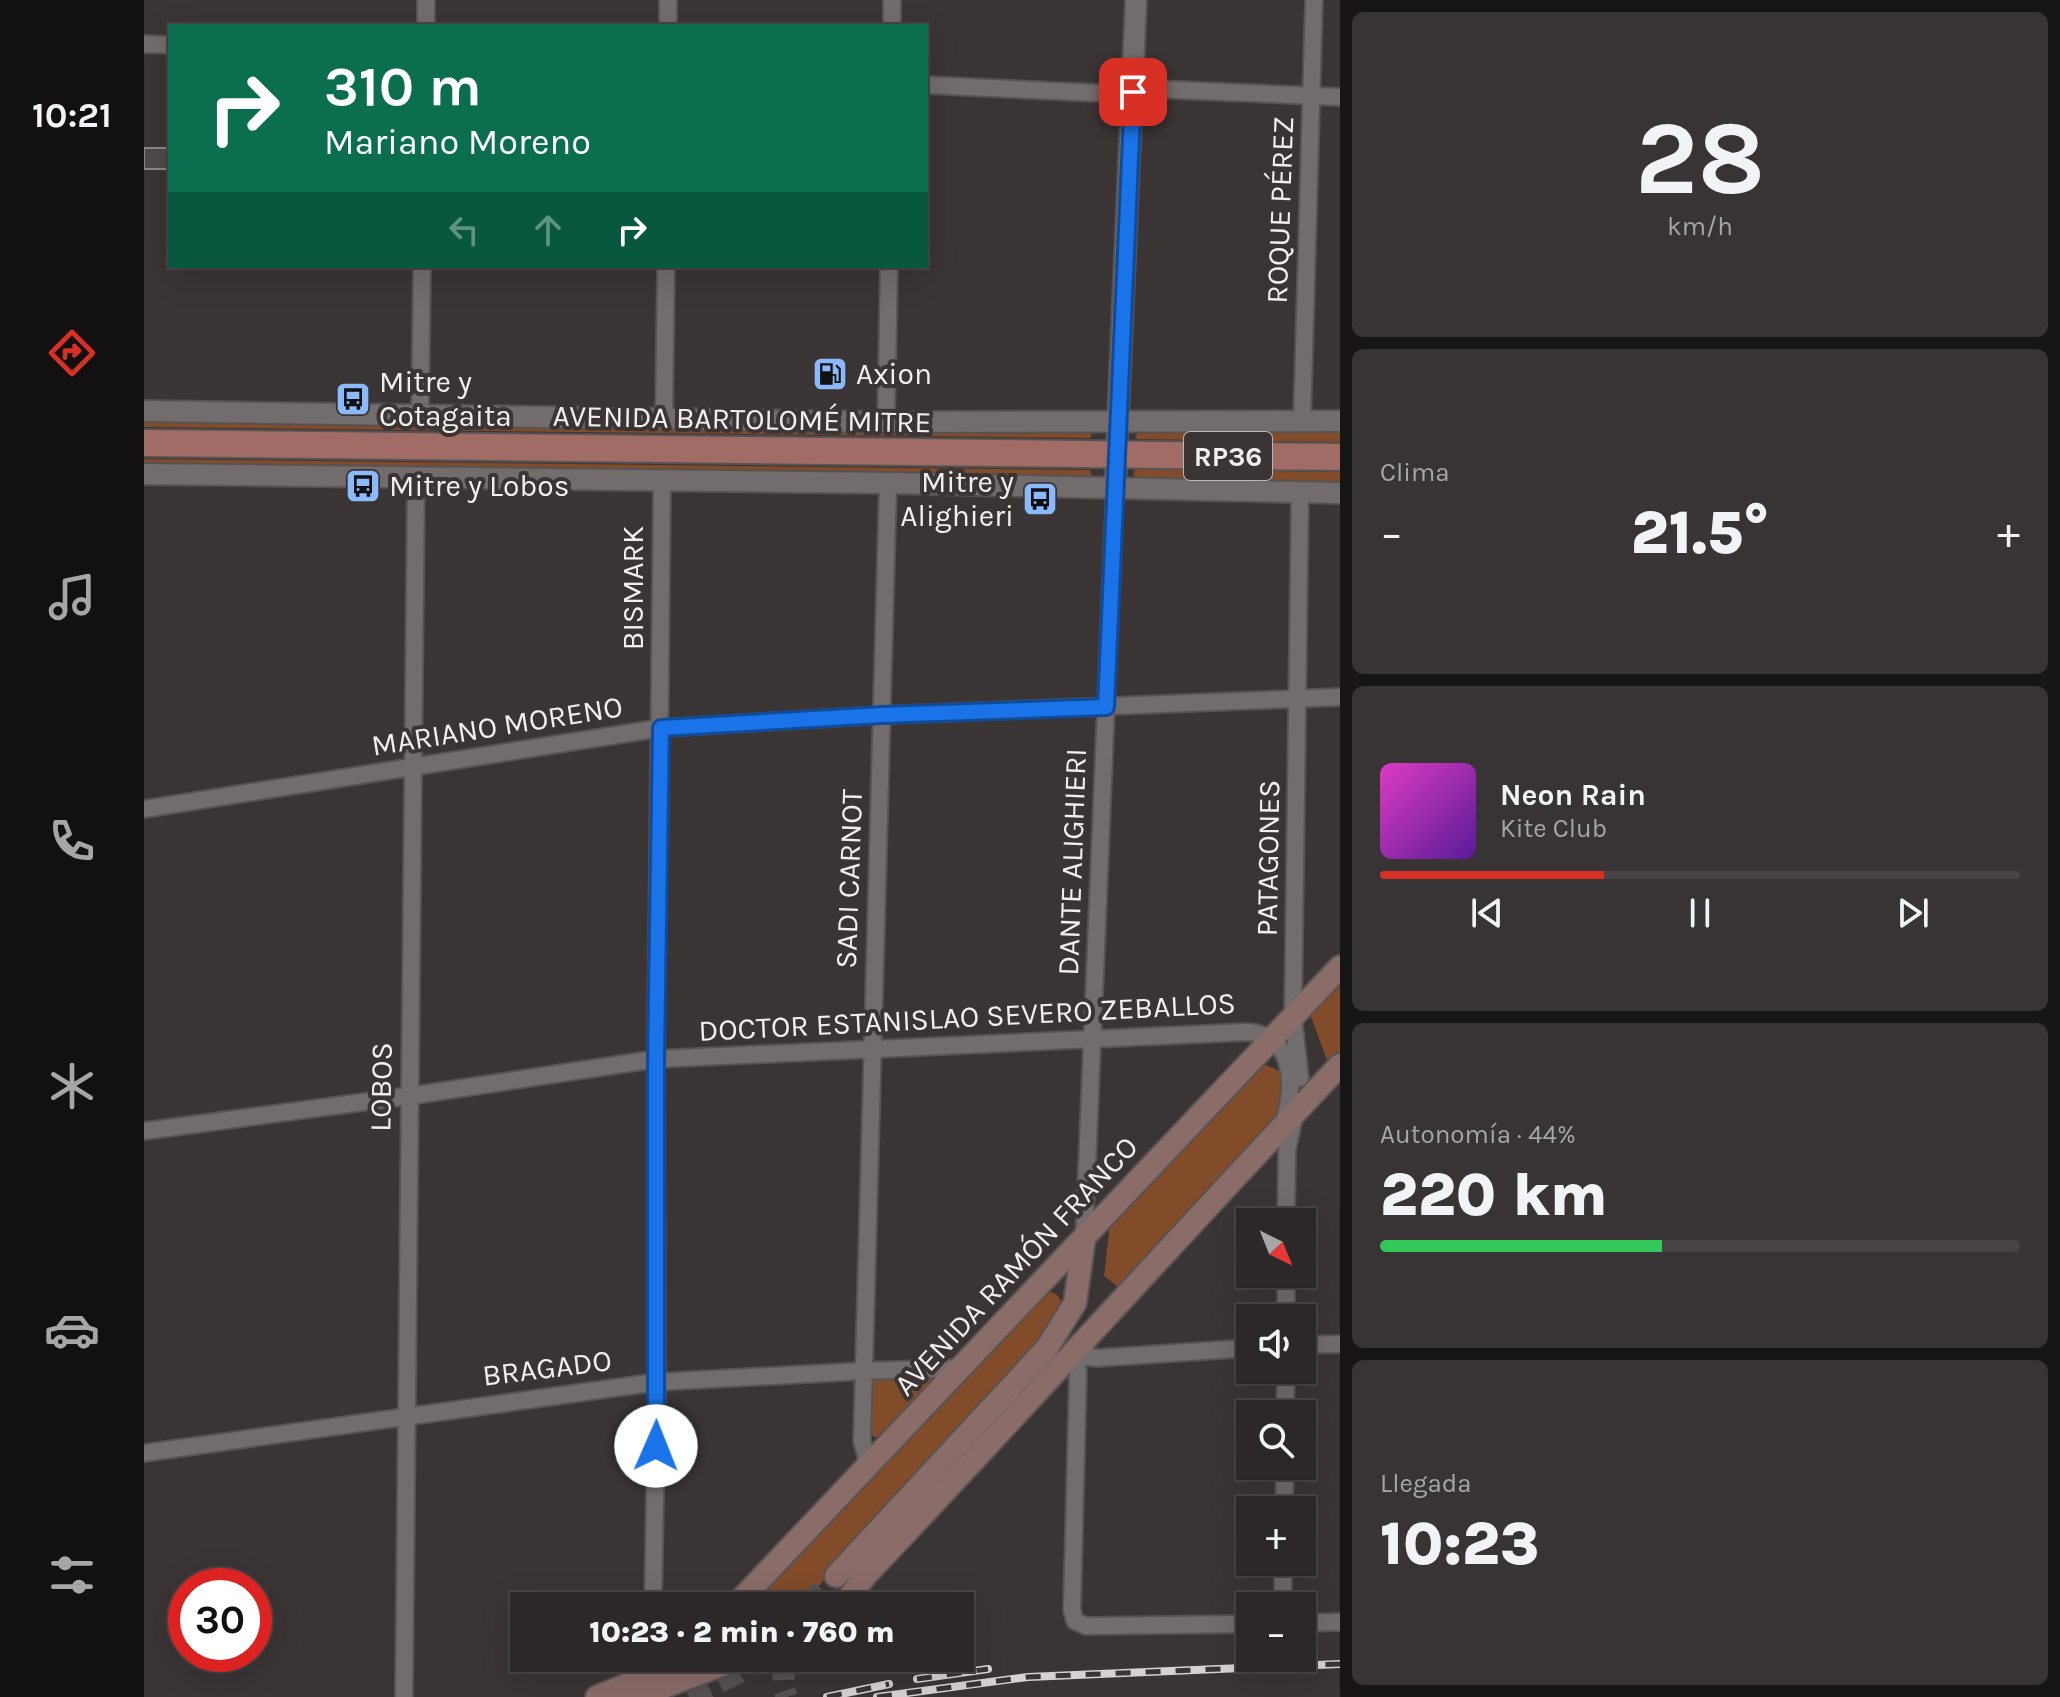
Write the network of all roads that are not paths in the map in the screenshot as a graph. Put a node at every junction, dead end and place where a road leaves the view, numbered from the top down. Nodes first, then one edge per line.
1 (426, 0) edge
2 (668, 0) edge
3 (892, 0) edge
4 (1136, 0) edge
5 (1314, 0) edge
6 (426, 24) edge
7 (668, 24) edge
8 (892, 24) edge
9 (144, 44) edge
10 (168, 45) edge
11 (928, 85) edge
12 (1133, 92) junction
13 (1311, 95) junction
14 (1340, 97) edge
15 (422, 268) edge
16 (666, 268) edge
17 (889, 268) edge
18 (144, 411) edge
19 (420, 417) junction
20 (664, 419) junction
21 (1302, 421) junction
22 (1340, 421) edge
23 (886, 422) junction
24 (1117, 422) junction
25 (144, 443) edge
26 (1115, 454) junction
27 (1340, 457) edge
28 (144, 474) edge
29 (416, 478) junction
30 (662, 482) junction
31 (888, 483) junction
32 (1115, 488) junction
33 (1300, 492) junction
34 (1340, 493) edge
35 (1340, 697) edge
36 (1298, 698) junction
37 (1106, 707) junction
38 (882, 715) junction
39 (661, 728) junction
40 (413, 767) junction
41 (144, 809) edge
42 (1340, 967) edge
43 (1293, 1016) junction
44 (1093, 1038) junction
45 (1272, 1038) junction
46 (872, 1051) junction
47 (656, 1059) junction
48 (1340, 1065) edge
49 (409, 1096) junction
50 (1289, 1120) junction
51 (144, 1131) edge
52 (1286, 1208) edge
53 (1084, 1239) junction
54 (1154, 1264) junction
55 (1340, 1344) edge
56 (1316, 1345) edge
57 (1236, 1349) edge
58 (1074, 1355) junction
59 (960, 1368) junction
60 (864, 1371) junction
61 (657, 1382) junction
62 (407, 1415) junction
63 (144, 1453) edge
64 (869, 1466) junction
65 (653, 1592) edge
66 (748, 1592) edge
67 (853, 1592) tunnel mouth
68 (1340, 1622) edge
69 (1316, 1623) edge
70 (1236, 1624) edge
71 (658, 1672) edge
72 (659, 1672) edge
73 (404, 1697) edge
74 (597, 1697) edge
75 (637, 1697) edge

1 - 6 street
2 - 7 street
3 - 8 street
4 - 12 street
5 - 13 street, ROQUE PÉREZ
9 - 10 street
11 - 12 street
12 - 13 street
12 - 24 street
13 - 14 street
13 - 21 street, ROQUE PÉREZ
15 - 19 street
16 - 20 street
17 - 23 street
18 - 19 street, AVENIDA BARTOLOMÉ MITRE
19 - 20 street, AVENIDA BARTOLOMÉ MITRE
20 - 23 street, AVENIDA BARTOLOMÉ MITRE
21 - 22 street, AVENIDA BARTOLOMÉ MITRE
21 - 24 street, AVENIDA BARTOLOMÉ MITRE
23 - 24 street, AVENIDA BARTOLOMÉ MITRE
24 - 26 street
25 - 26 main road, AVENIDA BARTOLOMÉ MITRE / RP36
26 - 27 main road, AVENIDA BARTOLOMÉ MITRE / RP36
26 - 32 street
28 - 29 street, AVENIDA BARTOLOMÉ MITRE
29 - 30 street, AVENIDA BARTOLOMÉ MITRE
29 - 40 street, LOBOS
30 - 31 street, AVENIDA BARTOLOMÉ MITRE
30 - 39 street, BISMARK
31 - 32 street, AVENIDA BARTOLOMÉ MITRE
31 - 38 street, SADI CARNOT
32 - 33 street, AVENIDA BARTOLOMÉ MITRE
32 - 37 street, DANTE ALIGHIERI
33 - 34 street, AVENIDA BARTOLOMÉ MITRE
33 - 36 street, PATAGONES
35 - 36 street, MARIANO MORENO
36 - 37 street, MARIANO MORENO
36 - 43 street, PATAGONES
37 - 38 street, MARIANO MORENO
37 - 44 street, DANTE ALIGHIERI
38 - 39 street, MARIANO MORENO
38 - 46 street, SADI CARNOT
39 - 40 street, MARIANO MORENO
39 - 47 street, BISMARK
40 - 41 street, MARIANO MORENO
40 - 49 street, LOBOS
42 - 43 main road, AVENIDA RAMÓN FRANCO
43 - 45 main road, AVENIDA RAMÓN FRANCO
43 - 50 street, PATAGONES
44 - 45 street, DOCTOR ESTANISLAO SEVERO ZEBALLOS
44 - 46 street, DOCTOR ESTANISLAO SEVERO ZEBALLOS
44 - 53 street, DANTE ALIGHIERI
45 - 50 street, DOCTOR ESTANISLAO SEVERO ZEBALLOS
45 - 53 main road, AVENIDA RAMÓN FRANCO
46 - 47 street, DOCTOR ESTANISLAO SEVERO ZEBALLOS
46 - 60 street, SADI CARNOT
47 - 49 street, DOCTOR ESTANISLAO SEVERO ZEBALLOS
47 - 61 street, BISMARK
48 - 50 main road
49 - 51 street, DOCTOR ESTANISLAO SEVERO ZEBALLOS
49 - 62 street, LOBOS
50 - 52 street, PATAGONES
50 - 54 main road
53 - 54 main road
53 - 59 main road, AVENIDA RAMÓN FRANCO
54 - 58 main road
55 - 56 street
57 - 58 street
58 - 67 main road
58 - 70 street
59 - 60 street, BRAGADO
59 - 64 main road, AVENIDA RAMÓN FRANCO
60 - 61 street, BRAGADO
60 - 64 street, SADI CARNOT
61 - 62 street, BRAGADO
61 - 65 street, BISMARK
62 - 63 street, BRAGADO
62 - 73 street, LOBOS
64 - 66 main road, AVENIDA RAMÓN FRANCO
68 - 69 street
71 - 74 main road
72 - 75 main road

